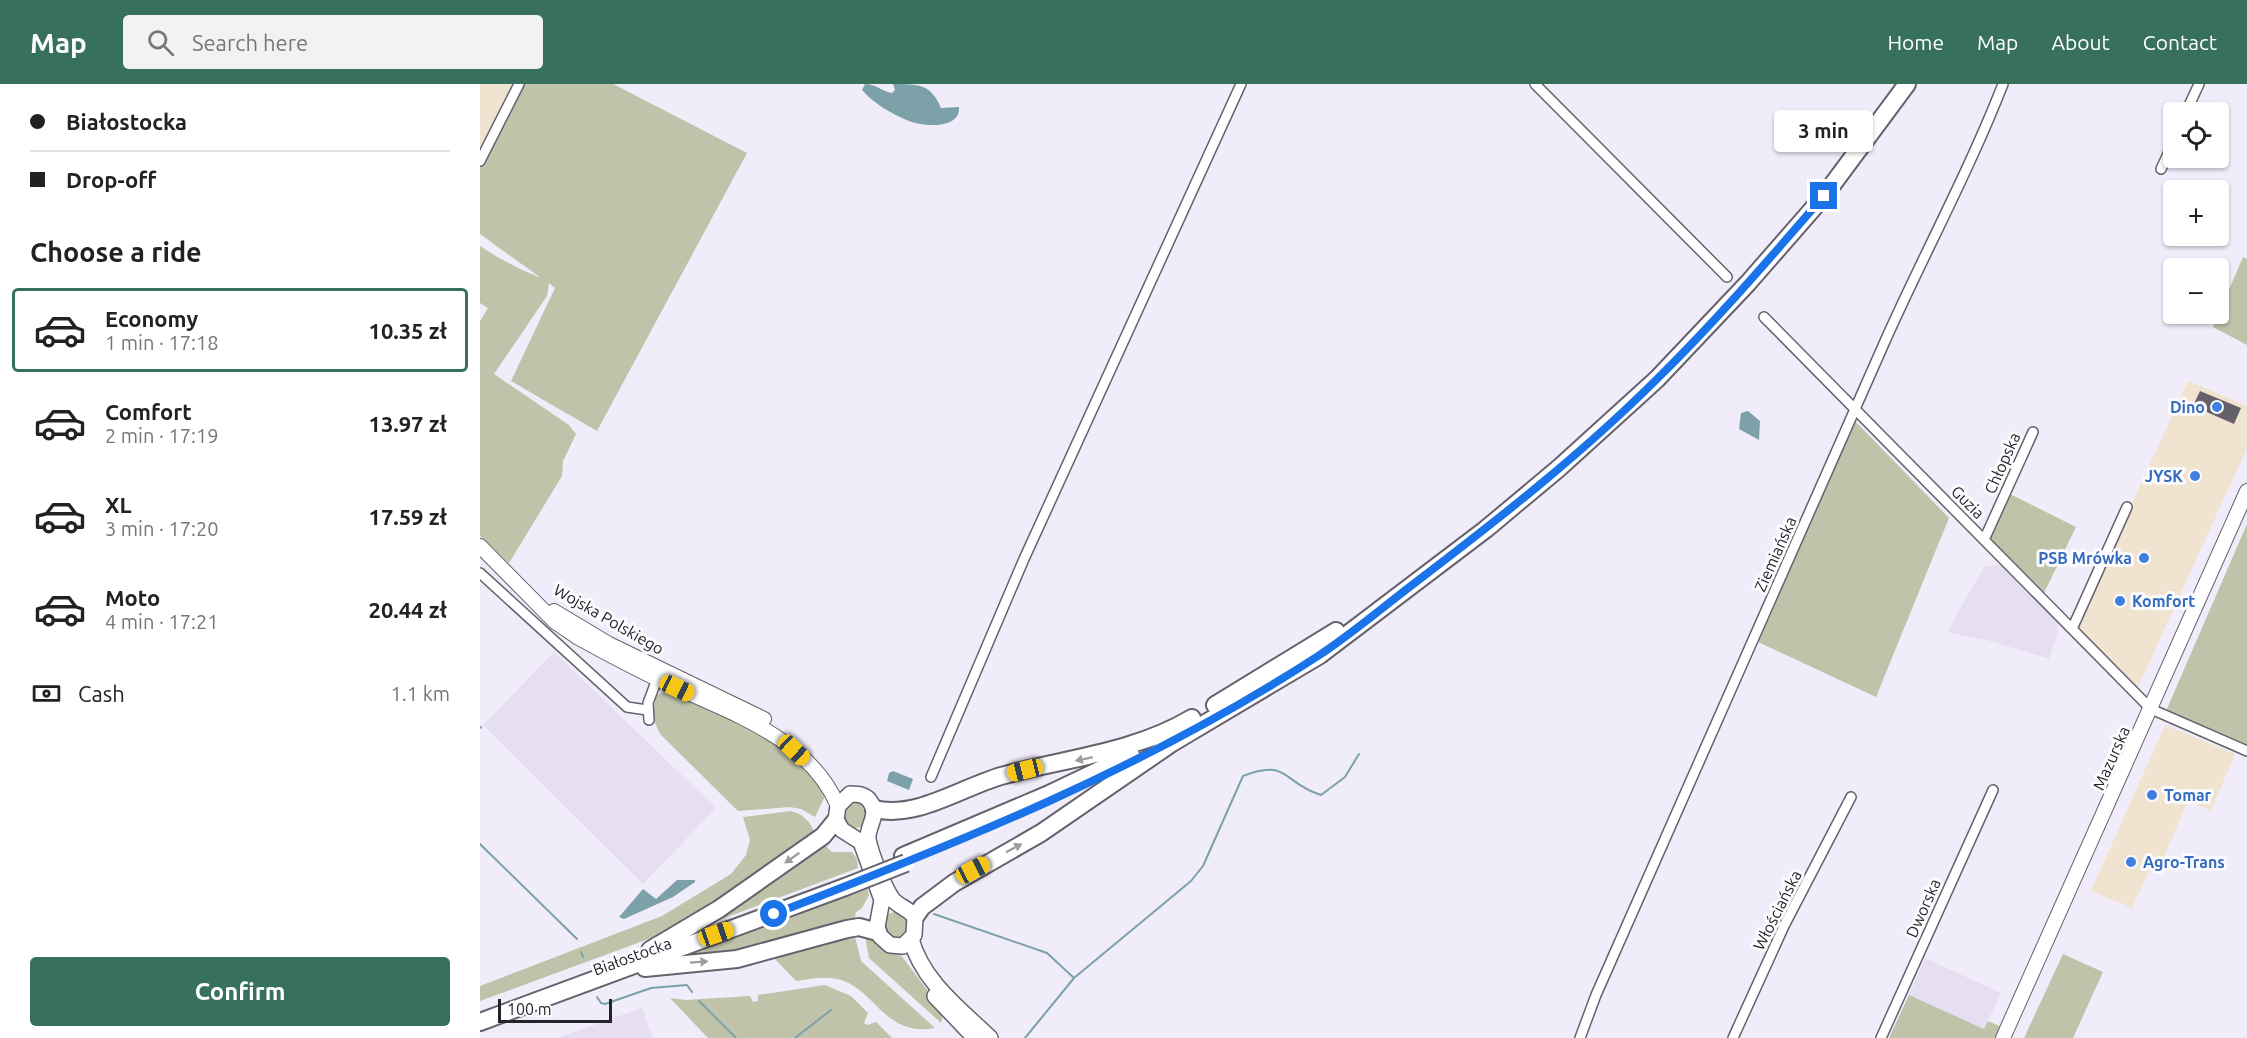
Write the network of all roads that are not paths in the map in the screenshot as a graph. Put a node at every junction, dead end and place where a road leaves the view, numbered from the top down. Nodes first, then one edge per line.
1 (519, 84) edge
2 (1241, 84) edge
3 (1535, 84) edge
4 (1907, 84) edge
5 (2003, 84) edge
6 (2199, 84) edge
7 (2191, 102) edge
8 (480, 161) edge
9 (2163, 165) edge
10 (2161, 169) dead end
11 (1727, 277) dead end
12 (1764, 317) dead end
13 (1855, 410) junction
14 (2032, 432) dead end
15 (2247, 490) edge
16 (2127, 507) dead end
17 (1984, 540) junction
18 (480, 546) edge
19 (480, 573) edge
20 (1413, 584) junction
21 (2072, 629) junction
22 (659, 674) junction
23 (2151, 709) junction
24 (1179, 726) junction
25 (1172, 742) junction
26 (2247, 751) edge
27 (931, 777) dead end
28 (1993, 790) dead end
29 (850, 795) junction
30 (1851, 797) dead end
31 (874, 810) junction
32 (837, 813) junction
33 (866, 846) junction
34 (905, 859) junction
35 (844, 883) junction
36 (915, 917) junction
37 (878, 932) junction
38 (904, 943) junction
39 (649, 950) junction
40 (600, 977) junction
41 (480, 1012) edge
42 (480, 1022) edge
43 (975, 1038) edge
44 (990, 1038) edge
45 (1580, 1038) edge
46 (1733, 1038) edge
47 (1881, 1038) edge
48 (2003, 1038) edge

1 - 8 street
2 - 27 street
3 - 11 street
4 - 20 highway
5 - 13 street, Ziemiańska
6 - 7 street
9 - 10 street
12 - 13 street, Guzia
13 - 17 street, Guzia
13 - 45 street, Ziemiańska
14 - 17 street, Chłopska
15 - 23 main road, Mazurska
16 - 21 street
17 - 21 street, Guzia
18 - 22 main road, Wojska Polskiego
19 - 22 street
20 - 24 highway
20 - 25 highway
21 - 23 street, Guzia
22 - 29 main road, Wojska Polskiego
22 - 32 main road, Wojska Polskiego
23 - 26 street
23 - 48 main road, Mazurska
24 -> 31 highway
24 - 34 highway, Białostocka
25 - 34 highway, Białostocka
36 -> 25 highway
28 - 47 street, Dworska
29 - 31 main road
29 - 32 main road
30 - 46 street, Włościańska
31 - 33 main road
32 - 33 main road
32 -> 39 highway
33 - 36 main road
33 - 37 main road
34 - 35 highway, Białostocka, bridge
35 - 39 highway, Białostocka
35 - 40 highway, Białostocka
36 - 38 main road
37 - 38 main road
40 -> 37 highway
38 - 43 main road
38 - 44 main road
39 - 41 highway, Białostocka
40 - 42 highway, Białostocka

